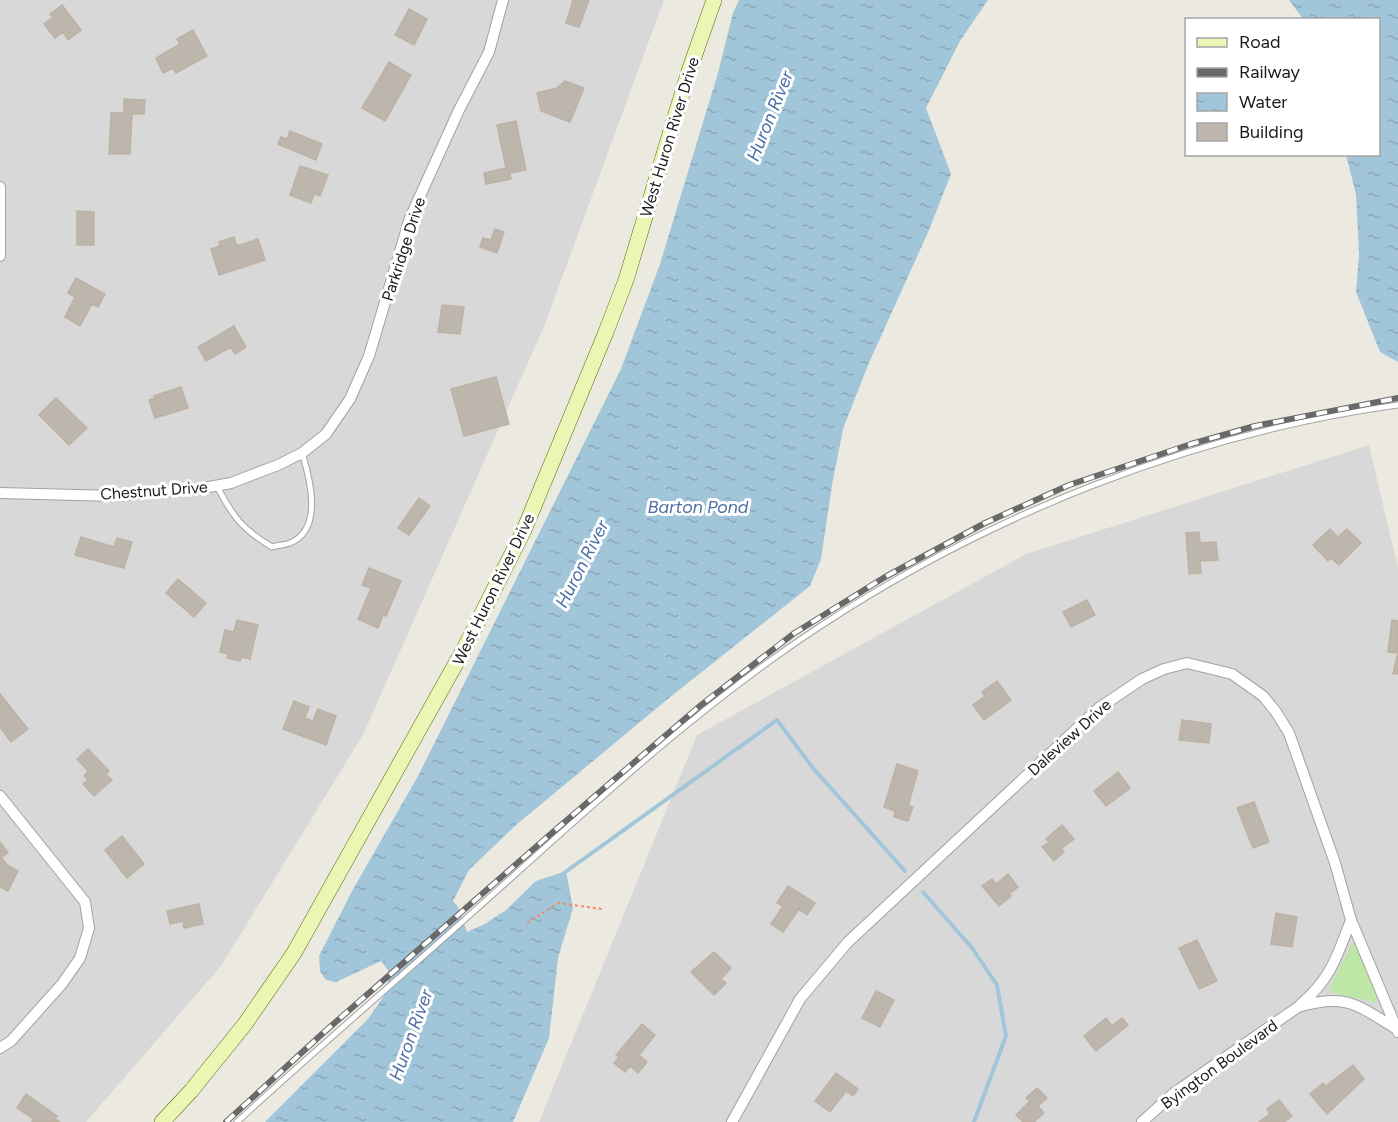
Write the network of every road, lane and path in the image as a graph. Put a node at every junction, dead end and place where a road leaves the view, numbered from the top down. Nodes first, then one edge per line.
1 (503, 0) edge
2 (714, 0) edge
3 (0, 187) edge
4 (0, 256) edge
5 (1396, 405) edge
6 (302, 453) junction
7 (217, 485) junction
8 (0, 493) edge
9 (0, 796) edge
10 (602, 909) dead end
11 (1351, 920) junction
12 (527, 923) dead end
13 (1298, 1007) junction
14 (1397, 1030) edge
15 (0, 1048) edge
16 (162, 1122) edge
17 (237, 1122) edge
18 (732, 1122) edge
19 (1142, 1122) edge

1 - 6 street, Parkridge Drive
2 - 16 street, West Huron River Drive
3 - 4 street
5 - 17 lane
6 - 7 street, Chestnut Drive
6 - 7 lane
7 - 8 street, Chestnut Drive
9 - 15 street
10 - 12 path
11 - 13 street, Byington Boulevard
11 - 14 street, Daleview Drive
11 - 18 street, Daleview Drive
13 - 14 street, Byington Boulevard
13 - 19 street, Byington Boulevard

